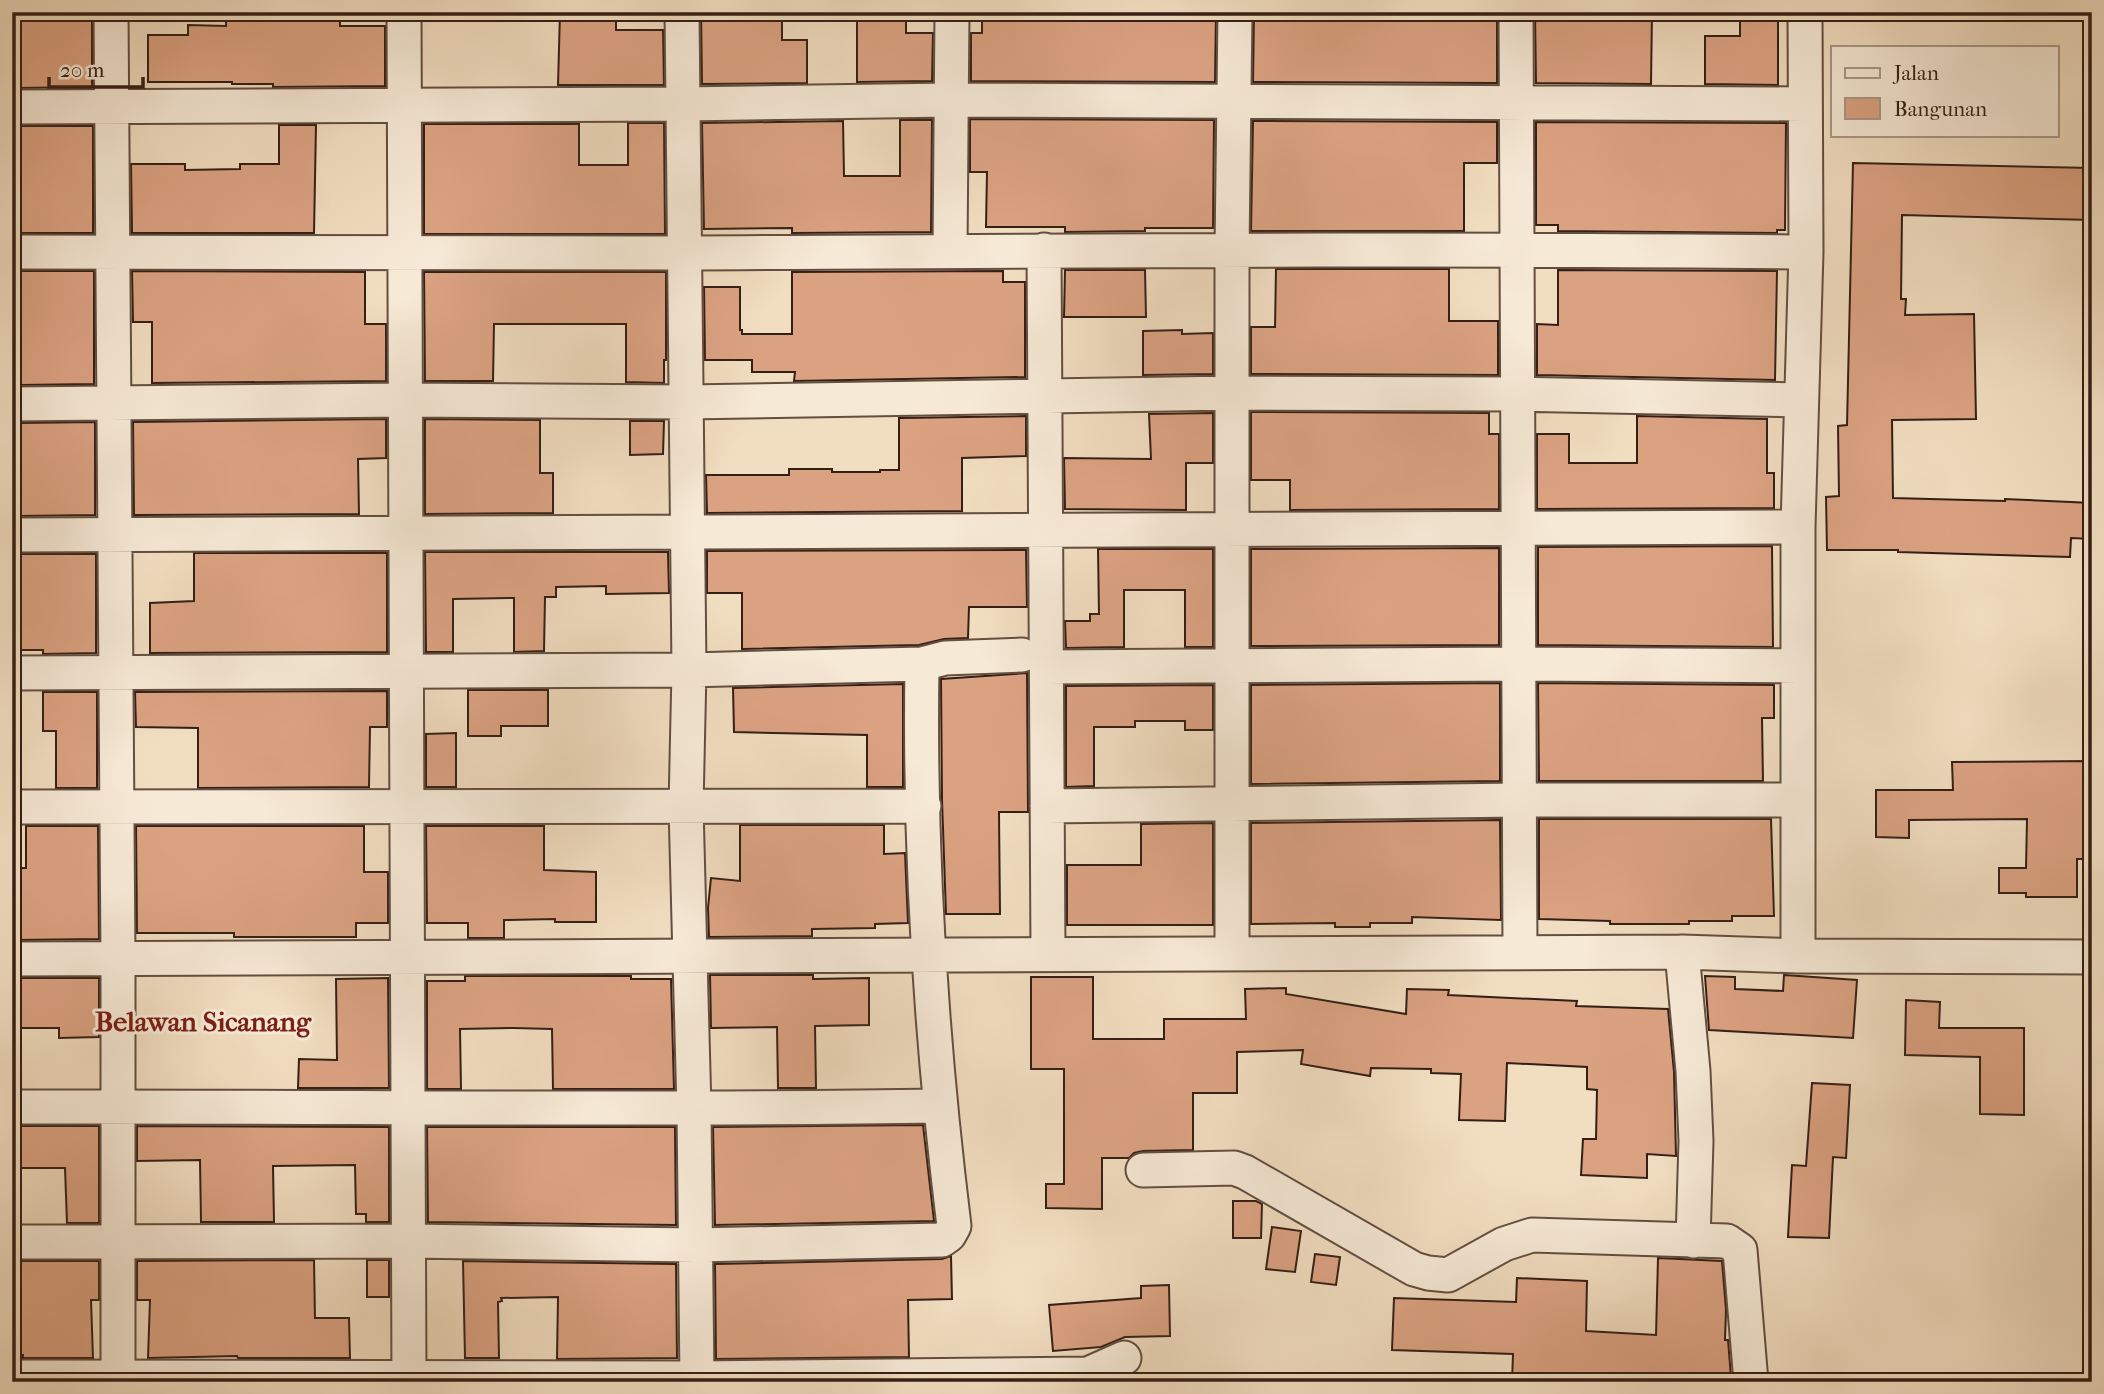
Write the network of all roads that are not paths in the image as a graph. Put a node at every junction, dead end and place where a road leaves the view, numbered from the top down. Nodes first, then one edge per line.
1 (111, 12) edge
2 (404, 12) edge
3 (682, 12) edge
4 (952, 12) edge
5 (1235, 12) edge
6 (1516, 12) edge
7 (1805, 12) edge
8 (951, 100) junction
9 (1234, 101) junction
10 (1517, 103) junction
11 (683, 104) junction
12 (1805, 104) junction
13 (404, 105) junction
14 (113, 106) junction
15 (12, 107) edge
16 (1518, 249) junction
17 (1044, 250) junction
18 (1232, 250) junction
19 (404, 251) junction
20 (950, 251) junction
21 (12, 252) edge
22 (114, 252) junction
23 (1806, 252) junction
24 (685, 253) junction
25 (1232, 393) junction
26 (1518, 394) junction
27 (1045, 395) junction
28 (405, 400) junction
29 (1800, 400) junction
30 (686, 402) junction
31 (114, 403) junction
32 (12, 404) edge
33 (1798, 527) junction
34 (1519, 528) junction
35 (1232, 530) junction
36 (1046, 531) junction
37 (688, 532) junction
38 (406, 533) junction
39 (12, 535) edge
40 (115, 535) junction
41 (1035, 661) junction
42 (922, 664) junction
43 (1520, 664) junction
44 (1232, 665) junction
45 (1798, 666) junction
46 (406, 670) junction
47 (689, 670) junction
48 (12, 673) edge
49 (116, 673) junction
50 (1520, 800) junction
51 (1798, 800) junction
52 (1232, 803) junction
53 (407, 806) junction
54 (924, 806) junction
55 (1047, 806) junction
56 (12, 807) edge
57 (117, 807) junction
58 (686, 807) junction
59 (1682, 952) junction
60 (1232, 953) junction
61 (1520, 953) junction
62 (929, 954) junction
63 (1048, 954) junction
64 (688, 955) junction
65 (1798, 956) junction
66 (408, 957) junction
67 (2092, 957) edge
68 (12, 959) edge
69 (118, 959) junction
70 (408, 1106) junction
71 (939, 1106) junction
72 (12, 1107) edge
73 (118, 1107) junction
74 (694, 1110) junction
75 (1143, 1170) dead end
76 (409, 1241) junction
77 (1693, 1241) junction
78 (12, 1242) edge
79 (118, 1242) junction
80 (695, 1245) junction
81 (1124, 1358) dead end
82 (12, 1377) edge
83 (118, 1379) edge
84 (409, 1379) edge
85 (697, 1380) edge
86 (1751, 1382) edge

1 - 14 street
2 - 13 street
3 - 11 street
4 - 8 street
5 - 9 street
6 - 10 street
7 - 12 street
8 - 9 street
8 - 11 street
8 - 20 street
9 - 10 street
9 - 18 street
10 - 12 street
10 - 16 street
11 - 13 street
11 - 24 street
12 - 23 street
13 - 14 street
13 - 19 street
14 - 15 street
14 - 22 street
16 - 18 street
16 - 23 street
16 - 26 street
17 - 18 street
17 - 20 street
17 - 27 street
18 - 25 street
19 - 22 street
19 - 24 street
19 - 28 street
20 - 24 street
21 - 22 street
22 - 31 street
23 - 29 street
24 - 30 street
25 - 26 street
25 - 27 street
25 - 35 street
26 - 29 street
26 - 34 street
27 - 30 street
27 - 36 street
28 - 30 street
28 - 31 street
28 - 38 street
29 - 33 street
30 - 37 street
31 - 32 street
31 - 40 street
33 - 34 street
33 - 45 street
34 - 35 street
34 - 43 street
35 - 36 street
35 - 44 street
36 - 37 street
36 - 41 street
37 - 38 street
37 - 47 street
38 - 40 street
38 - 46 street
39 - 40 street
40 - 49 street
41 - 42 street
41 - 44 street
41 - 55 street
42 - 47 street
42 - 54 street
43 - 44 street
43 - 45 street
43 - 50 street
44 - 52 street
45 - 51 street
46 - 47 street
46 - 49 street
46 - 53 street
47 - 58 street
48 - 49 street
49 - 57 street
50 - 51 street
50 - 52 street
50 - 61 street
51 - 65 street
52 - 55 street
52 - 60 street
53 - 57 street
53 - 58 street
53 - 66 street
54 - 58 street
54 - 62 street
55 - 63 street
56 - 57 street
57 - 69 street
58 - 64 street
59 - 61 street
59 - 65 street
59 - 77 street
60 - 61 street
60 - 63 street
62 - 63 street
62 - 64 street
62 - 71 street
64 - 66 street
64 - 74 street
65 - 67 street
66 - 69 street
66 - 70 street
68 - 69 street
69 - 73 street
70 - 73 street
70 - 74 street
70 - 76 street
71 - 74 street
71 - 80 street
72 - 73 street
73 - 79 street
74 - 80 street
75 - 77 street
76 - 79 street
76 - 80 street
76 - 84 street
77 - 86 street
78 - 79 street
79 - 83 street
80 - 85 street
81 - 85 street
82 - 83 street
83 - 84 street
84 - 85 street

